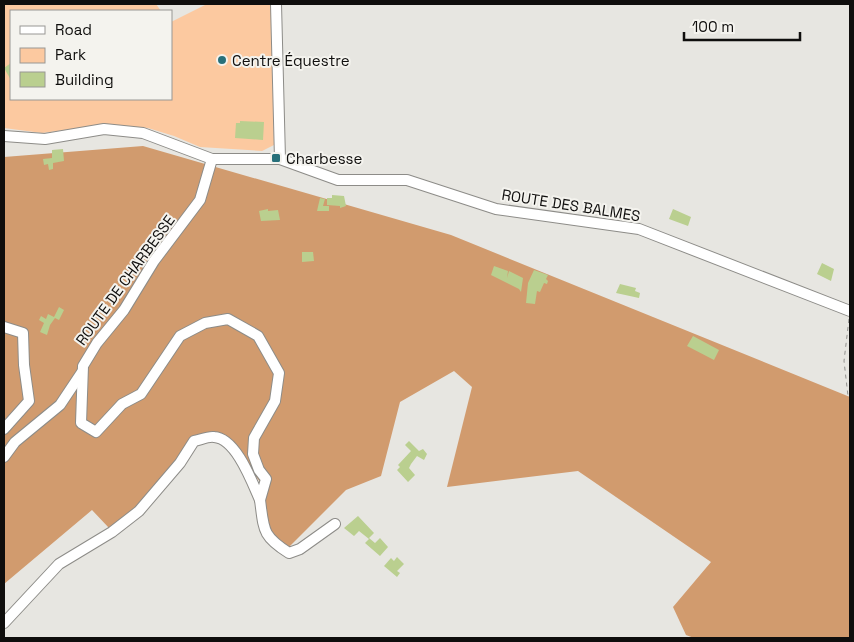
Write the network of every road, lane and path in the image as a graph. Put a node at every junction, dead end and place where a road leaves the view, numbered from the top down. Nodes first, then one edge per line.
1 (276, 4) edge
2 (5, 138) edge
3 (212, 159) junction
4 (280, 160) junction
5 (850, 311) edge
6 (4, 327) edge
7 (82, 371) junction
8 (850, 397) edge
9 (4, 429) edge
10 (4, 457) edge
11 (260, 500) junction
12 (335, 524) dead end
13 (4, 623) edge

1 - 4 street
2 - 3 street, ROUTE DES BALMES
3 - 4 street, ROUTE DES BALMES
3 - 7 street, ROUTE DE CHARBESSE
4 - 5 street, ROUTE DES BALMES
5 - 8 path
6 - 9 street
7 - 10 street
7 - 11 street, ROUTE DE CHARBESSE
11 - 12 street
11 - 13 street

